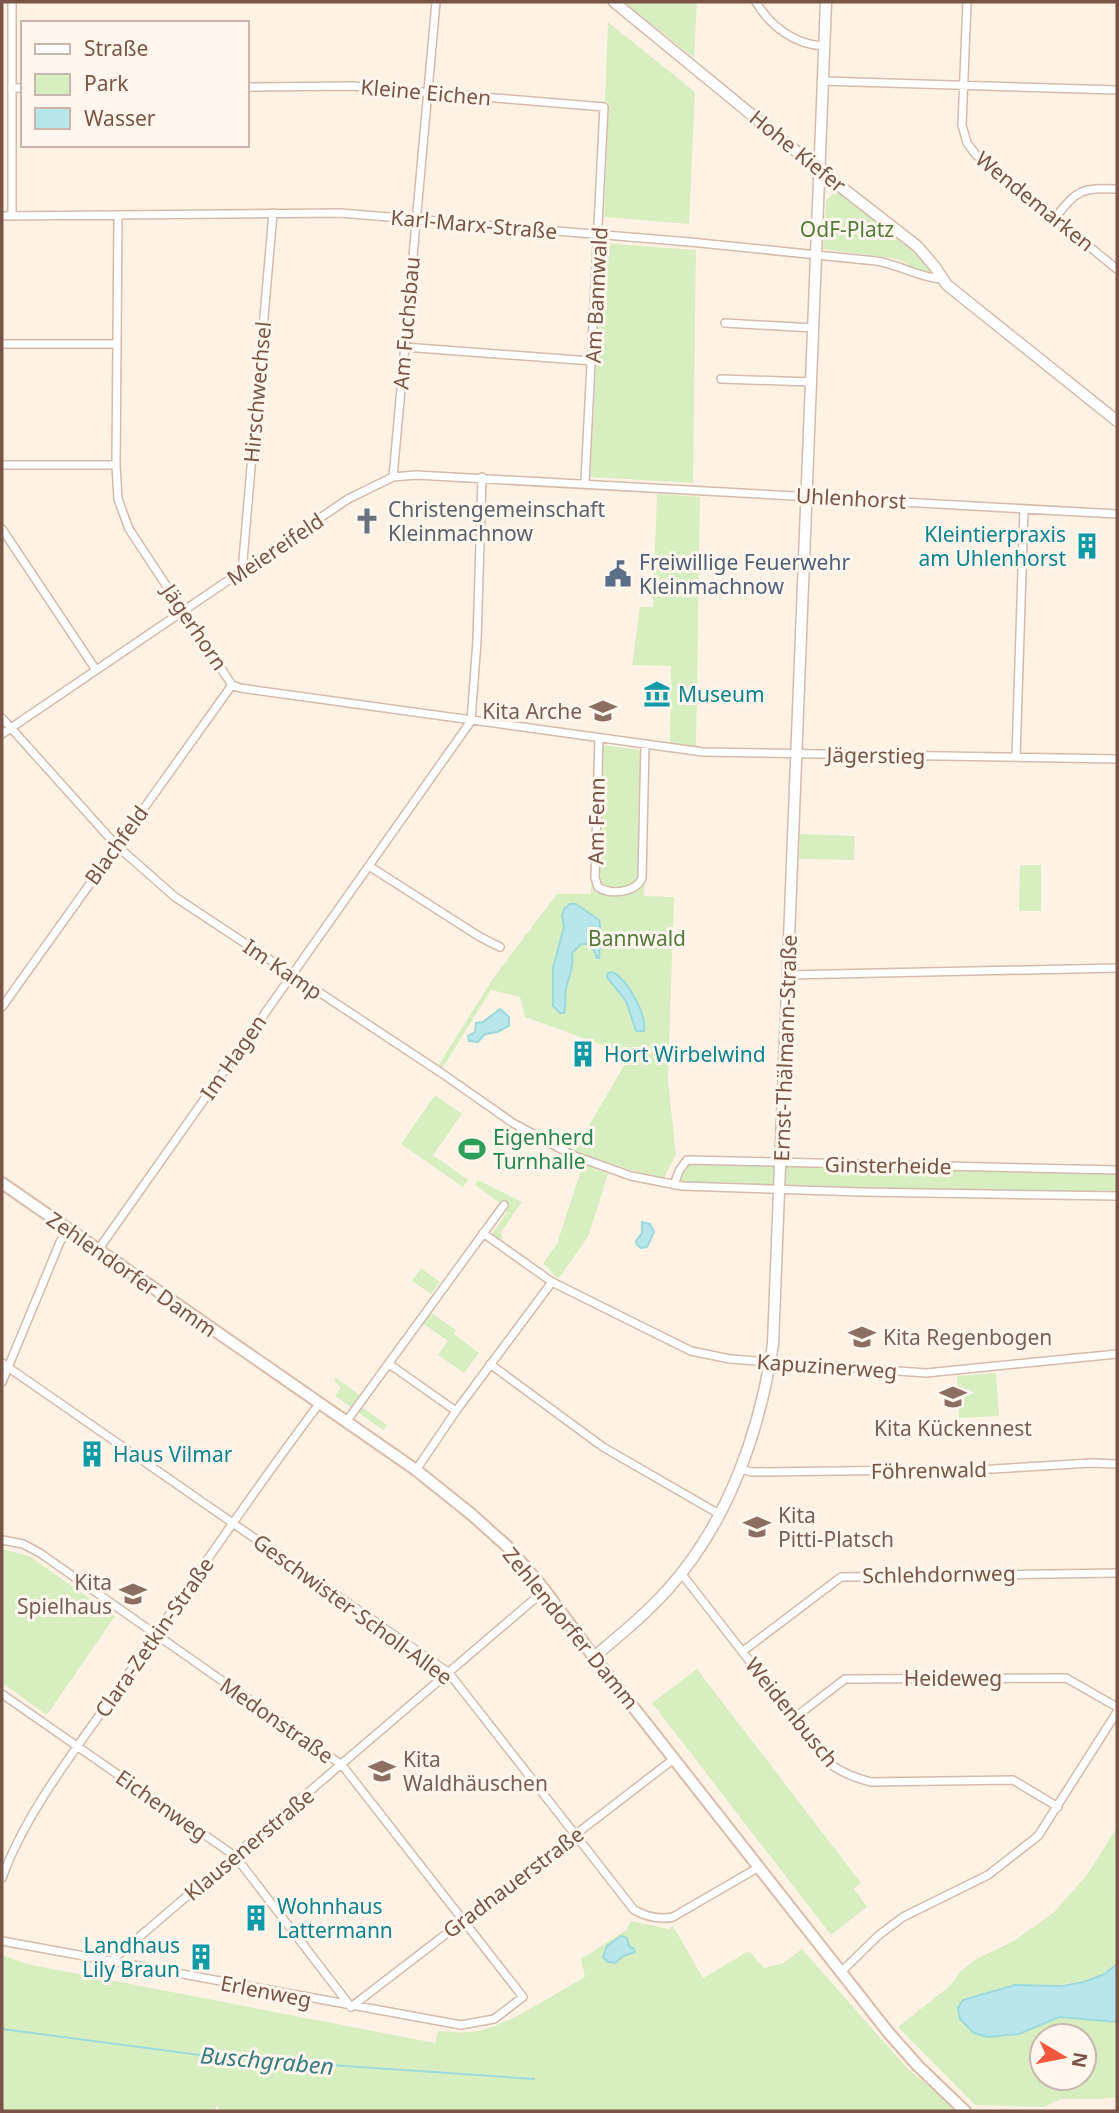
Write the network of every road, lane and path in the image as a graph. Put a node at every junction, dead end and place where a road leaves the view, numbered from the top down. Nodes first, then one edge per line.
1 (12, 2) edge
2 (607, 2) edge
3 (614, 2) edge
4 (756, 2) edge
5 (826, 2) edge
6 (967, 2) edge
7 (435, 3) edge
8 (640, 26) junction
9 (824, 46) junction
10 (823, 81) junction
11 (965, 86) junction
12 (248, 87) edge
13 (12, 88) junction
14 (21, 88) edge
15 (1117, 90) edge
16 (428, 92) junction
17 (604, 107) joint
18 (819, 170) junction
19 (1117, 189) edge
20 (274, 213) junction
21 (2, 215) edge
22 (12, 215) junction
23 (118, 215) junction
24 (1055, 218) junction
25 (415, 220) junction
26 (599, 234) junction
27 (816, 255) junction
28 (1117, 269) edge
29 (945, 282) junction
30 (725, 323) dead end
31 (813, 328) junction
32 (2, 344) edge
33 (116, 344) junction
34 (404, 347) junction
35 (592, 361) junction
36 (721, 379) dead end
37 (811, 382) junction
38 (1117, 421) edge
39 (2, 465) edge
40 (116, 465) junction
41 (393, 477) junction
42 (482, 478) junction
43 (585, 482) junction
44 (806, 495) junction
45 (1024, 509) junction
46 (1117, 514) edge
47 (2, 529) edge
48 (242, 572) junction
49 (184, 610) junction
50 (96, 670) junction
51 (232, 685) junction
52 (2, 718) edge
53 (471, 721) junction
54 (9, 729) junction
55 (2, 734) edge
56 (598, 738) junction
57 (634, 743) joint
58 (645, 745) junction
59 (796, 754) junction
60 (1016, 757) junction
61 (1117, 759) edge
62 (116, 845) junction
63 (369, 866) junction
64 (500, 947) dead end
65 (1117, 968) edge
66 (291, 975) junction
67 (788, 975) junction
68 (2, 1007) edge
69 (782, 1162) junction
70 (606, 1169) joint
71 (1117, 1170) edge
72 (2, 1183) edge
73 (674, 1185) junction
74 (781, 1188) junction
75 (1117, 1196) edge
76 (504, 1205) dead end
77 (68, 1230) junction
78 (483, 1233) junction
79 (98, 1250) junction
80 (552, 1282) junction
81 (1117, 1354) edge
82 (771, 1363) junction
83 (390, 1364) junction
84 (489, 1364) junction
85 (5, 1365) edge
86 (2, 1382) edge
87 (319, 1404) junction
88 (456, 1410) junction
89 (346, 1422) junction
90 (1117, 1464) edge
91 (740, 1469) junction
92 (416, 1470) junction
93 (719, 1514) junction
94 (233, 1523) junction
95 (2, 1540) edge
96 (681, 1573) junction
97 (1117, 1573) edge
98 (545, 1590) junction
99 (155, 1636) junction
100 (743, 1651) junction
101 (594, 1657) junction
102 (449, 1673) junction
103 (2, 1694) edge
104 (1117, 1707) edge
105 (1117, 1712) edge
106 (794, 1718) junction
107 (78, 1746) junction
108 (675, 1758) junction
109 (342, 1765) junction
110 (1058, 1807) junction
111 (576, 1835) junction
112 (234, 1856) junction
113 (759, 1867) junction
114 (2, 1878) edge
115 (463, 1921) junction
116 (2, 1941) edge
117 (111, 1962) junction
118 (842, 1971) junction
119 (523, 1997) joint
120 (351, 2007) junction
121 (963, 2107) edge
122 (973, 2111) edge

1 - 13 street
2 - 8 street, Hohe Kiefer
3 - 8 street, Hohe Kiefer
4 - 9 street
5 - 9 street, Ernst-Thälmann-Straße
6 - 11 street, Wendemarken
7 - 16 street, Am Fuchsbau
8 - 18 street, Hohe Kiefer
9 - 10 street, Ernst-Thälmann-Straße
10 - 11 street
10 - 18 street, Ernst-Thälmann-Straße
11 - 15 street
11 - 24 street, Wendemarken
12 - 16 street, Kleine Eichen
13 - 14 street
13 - 22 street
16 - 17 street, Kleine Eichen
16 - 25 street, Am Fuchsbau
17 - 26 street, Am Bannwald
18 - 27 street, Ernst-Thälmann-Straße
18 - 29 street, Hohe Kiefer
19 - 24 street
20 - 23 street, Karl-Marx-Straße
20 - 25 street, Karl-Marx-Straße
20 - 48 street, Hirschwechsel
21 - 22 street, Karl-Marx-Straße
22 - 23 street, Karl-Marx-Straße
23 - 33 street, Jägerhorn
24 - 28 street, Wendemarken
25 - 26 street, Karl-Marx-Straße
25 - 34 street, Am Fuchsbau
26 - 27 street, Karl-Marx-Straße
26 - 35 street, Am Bannwald
27 - 29 street, Karl-Marx-Straße
27 - 31 street, Ernst-Thälmann-Straße
29 - 38 street, Karl-Marx-Straße
30 - 31 street
31 - 37 street, Ernst-Thälmann-Straße
32 - 33 street
33 - 40 street, Jägerhorn
34 - 35 street
34 - 41 street, Am Fuchsbau
35 - 43 street, Am Bannwald
36 - 37 street
37 - 44 street, Ernst-Thälmann-Straße
39 - 40 street
40 - 49 street, Jägerhorn
41 - 42 street, Meiereifeld
41 - 48 street, Meiereifeld
42 - 43 street, Meiereifeld
42 - 53 street
43 - 44 street, Uhlenhorst
44 - 45 street, Uhlenhorst
44 - 59 street, Ernst-Thälmann-Straße
45 - 46 street, Uhlenhorst
45 - 60 street
47 - 50 street
48 - 49 street, Meiereifeld
49 - 50 street, Meiereifeld
49 - 51 street, Jägerhorn
50 - 54 street, Meiereifeld
51 - 53 street, Jägerhorn
51 - 62 street, Blachfeld
52 - 54 street, Im Kamp
53 - 56 street, Jägerhorn
53 - 63 street, Im Hagen
54 - 55 street, Meiereifeld
54 - 62 street, Im Kamp
56 - 57 street, Jägerhorn
56 - 58 street, Am Fenn
57 - 58 street, Jägerstieg
58 - 59 street, Jägerstieg
59 - 60 street, Jägerstieg
59 - 67 street, Ernst-Thälmann-Straße
60 - 61 street, Jägerstieg
62 - 66 street, Im Kamp
62 - 68 street, Blachfeld
63 - 64 street
63 - 66 street, Im Hagen
65 - 67 street
66 - 70 street, Im Kamp
66 - 79 street, Im Hagen
67 - 69 street, Ernst-Thälmann-Straße
69 - 71 street, Ginsterheide
69 - 73 street, Ginsterheide
69 - 74 street, Ernst-Thälmann-Straße
70 - 73 street, Ginsterheide
72 - 77 main road, Zehlendorfer Damm
73 - 74 street, Ginsterheide
74 - 75 street, Ginsterheide
74 - 82 street, Ernst-Thälmann-Straße
76 - 78 street
77 - 79 main road, Zehlendorfer Damm
77 - 85 street
78 - 80 street, Kapuzinerweg
78 - 83 street
79 - 87 main road, Zehlendorfer Damm
80 - 82 street, Kapuzinerweg
80 - 84 street
81 - 82 street, Kapuzinerweg
82 - 91 street, Ernst-Thälmann-Straße
83 - 88 street
83 - 89 street
84 - 88 street
84 - 93 street
85 - 86 street
85 - 94 street, Geschwister-Scholl-Allee
87 - 89 main road, Zehlendorfer Damm
87 - 94 street, Clara-Zetkin-Straße
88 - 92 street
89 - 92 main road, Zehlendorfer Damm
90 - 91 street, Föhrenwald
91 - 93 street, Ernst-Thälmann-Straße
92 - 98 main road, Zehlendorfer Damm
93 - 96 street, Ernst-Thälmann-Straße
94 - 99 street, Clara-Zetkin-Straße
94 - 102 street, Geschwister-Scholl-Allee
95 - 99 street, Medonstraße
96 - 100 street, Weidenbusch
96 - 101 street, Ernst-Thälmann-Straße
97 - 100 street, Schlehdornweg
98 - 101 main road, Zehlendorfer Damm
98 - 102 street, Klausenerstraße
99 - 107 street, Clara-Zetkin-Straße
99 - 109 street, Medonstraße
100 - 106 street, Weidenbusch
101 - 108 main road, Zehlendorfer Damm
102 - 109 street, Klausenerstraße
102 - 111 street, Geschwister-Scholl-Allee
103 - 107 street, Eichenweg
104 - 106 street, Heideweg
105 - 110 street
106 - 110 street, Weidenbusch
107 - 112 street, Eichenweg
107 - 114 street, Clara-Zetkin-Straße
108 - 111 street, Gradnauerstraße
108 - 113 main road, Zehlendorfer Damm
109 - 112 street, Klausenerstraße
109 - 115 street, Medonstraße
110 - 118 street
111 - 113 street, Geschwister-Scholl-Allee
111 - 115 street, Gradnauerstraße
112 - 117 street, Klausenerstraße
112 - 120 street, Eichenweg
113 - 118 main road, Zehlendorfer Damm
115 - 119 street, Medonstraße
115 - 120 street, Gradnauerstraße
116 - 117 street, Erlenweg
117 - 120 street, Erlenweg
118 - 121 main road, Zehlendorfer Damm
119 - 120 street, Erlenweg
121 - 122 main road, Zehlendorfer Damm

